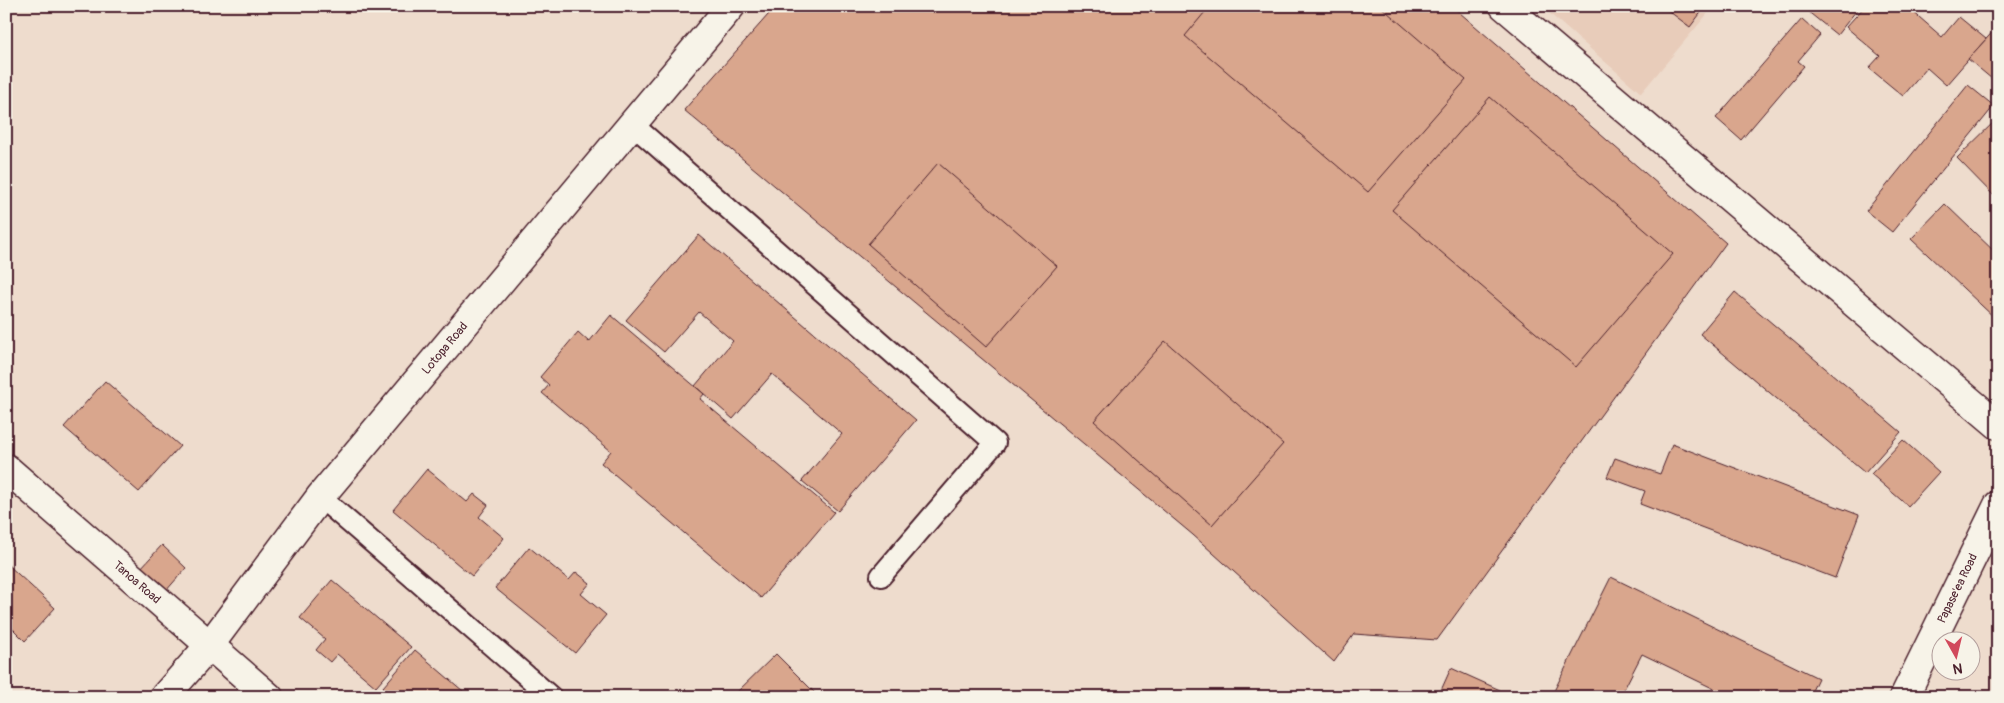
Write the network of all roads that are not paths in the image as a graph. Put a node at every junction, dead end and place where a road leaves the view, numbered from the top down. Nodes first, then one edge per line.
1 (731, 6) edge
2 (1504, 6) edge
3 (632, 124) junction
4 (1998, 426) edge
5 (6, 468) edge
6 (320, 497) junction
7 (1998, 505) edge
8 (880, 576) dead end
9 (209, 646) junction
10 (164, 697) edge
11 (269, 697) edge
12 (551, 697) edge
13 (1904, 697) edge

1 - 3 street, Lotopa Road
2 - 4 street
3 - 6 street, Lotopa Road
3 - 8 lane
5 - 9 street, Tanoa Road
6 - 9 street, Lotopa Road
6 - 12 lane
7 - 13 street, Papase'ea Road
9 - 10 street, Lotopa Road
9 - 11 street, Tanoa Road

